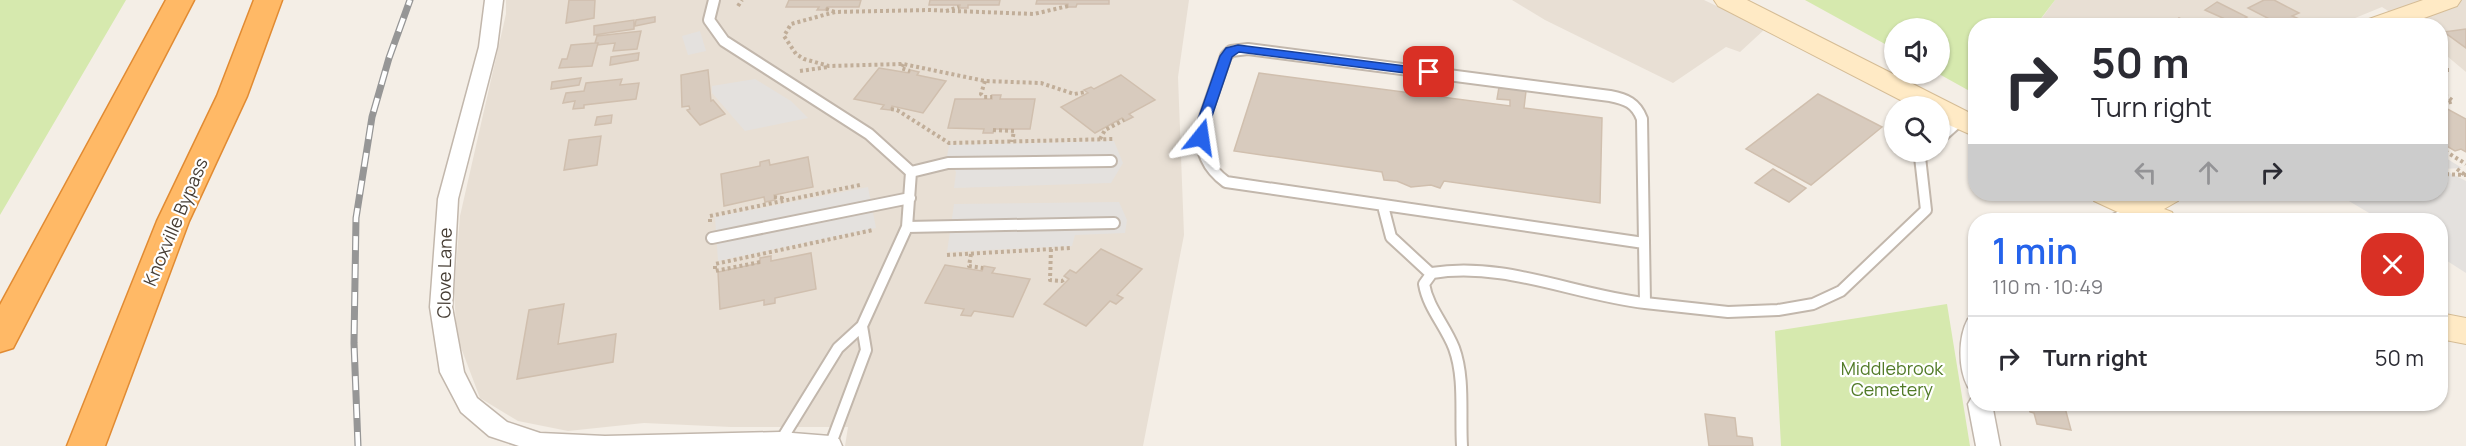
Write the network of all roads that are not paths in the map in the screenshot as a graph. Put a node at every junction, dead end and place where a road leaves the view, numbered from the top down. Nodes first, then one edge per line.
1 (180, 0) edge
2 (268, 0) edge
3 (494, 0) edge
4 (714, 0) edge
5 (1727, 0) edge
6 (2448, 0) edge
7 (2397, 18) edge
8 (1914, 96) edge
9 (1111, 160) dead end
10 (1921, 162) edge
11 (911, 172) junction
12 (910, 198) junction
13 (2115, 201) edge
14 (2158, 201) edge
15 (1383, 206) junction
16 (2132, 213) edge
17 (2143, 213) edge
18 (1114, 222) dead end
19 (907, 227) junction
20 (711, 234) road end
21 (1644, 243) junction
22 (1430, 273) junction
23 (1645, 303) junction
24 (862, 326) junction
25 (2448, 328) edge
26 (2466, 332) edge
27 (0, 338) edge
28 (1982, 411) edge
29 (780, 444) edge
30 (86, 446) edge
31 (830, 446) edge
32 (1462, 446) edge
33 (1989, 446) edge

1 - 27 highway
2 - 30 highway, Knoxville Bypass
3 - 29 street, Clove Lane
4 - 11 lane
5 - 8 street
6 - 7 street
9 - 11 lane
10 - 23 lane
11 - 12 lane
12 - 19 lane
12 - 20 lane
13 - 16 street
14 - 17 street
15 - 21 lane
15 - 21 lane
15 - 22 lane
18 - 19 lane
19 - 24 lane
21 - 23 lane
22 - 23 lane
22 - 32 lane
24 - 29 lane
24 - 31 lane
25 - 26 street
28 - 33 street
29 - 31 street, Clove Lane

